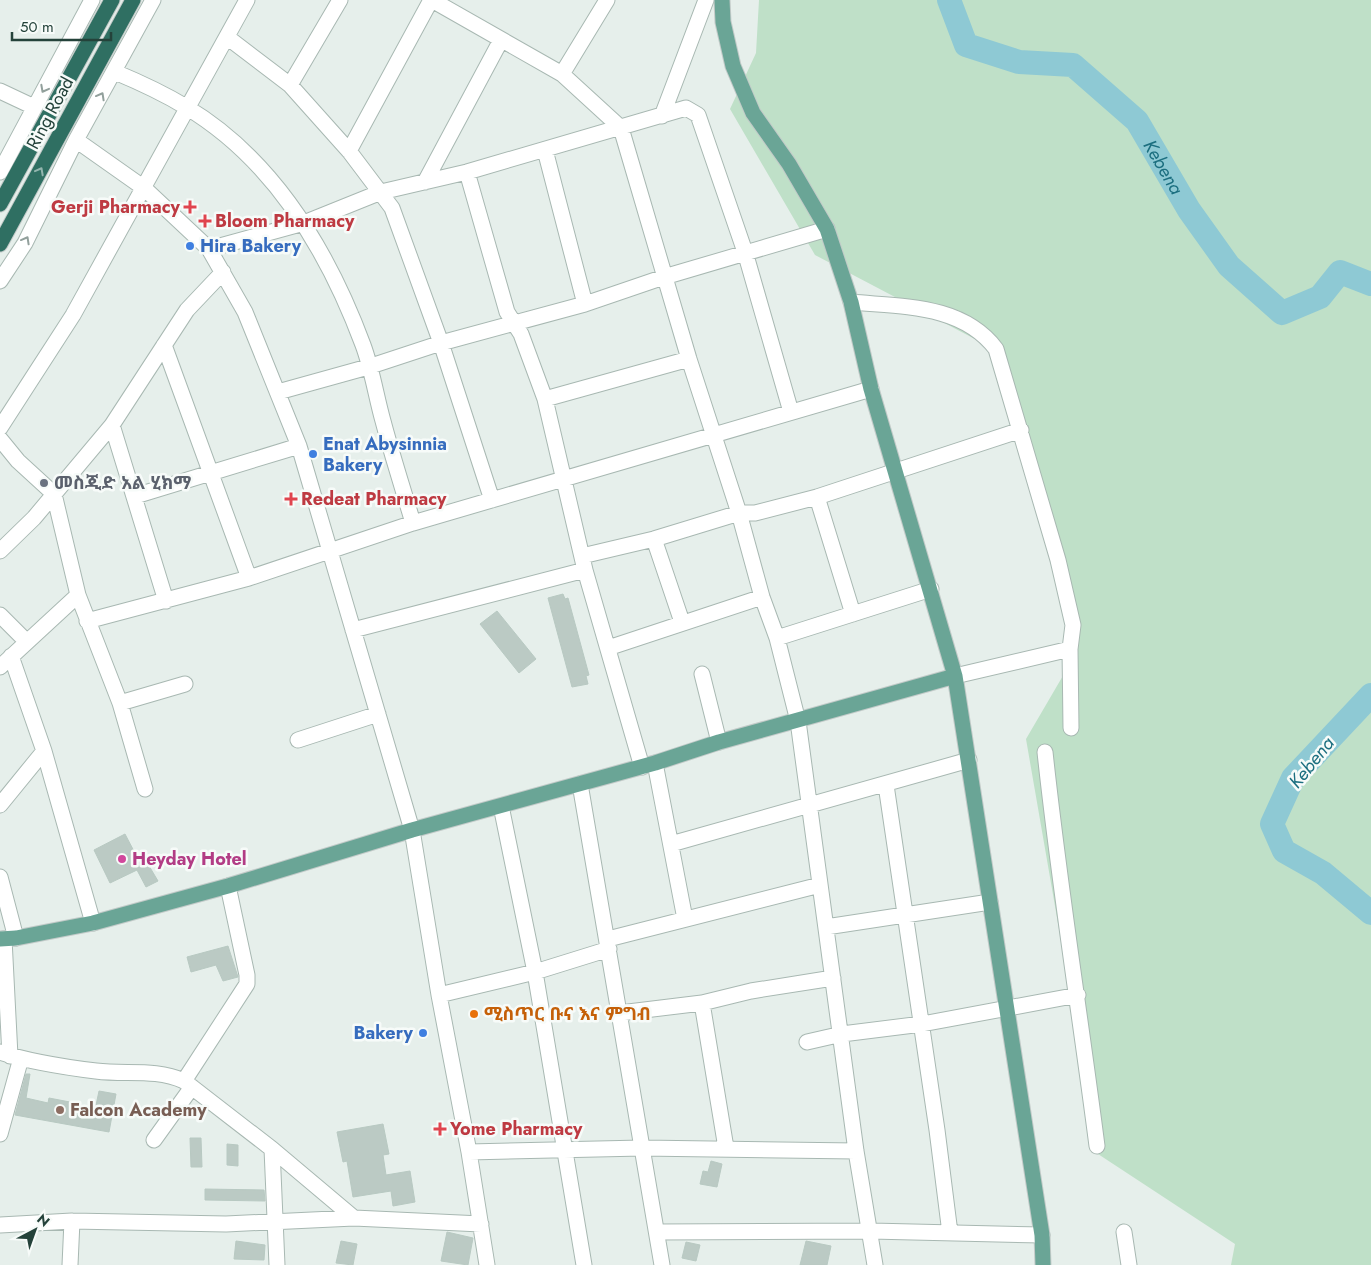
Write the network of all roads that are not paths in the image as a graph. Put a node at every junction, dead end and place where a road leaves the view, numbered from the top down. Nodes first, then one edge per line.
1 (92, 0) edge
2 (112, 0) edge
3 (133, 0) edge
4 (154, 0) edge
5 (247, 0) edge
6 (340, 0) edge
7 (431, 0) edge
8 (706, 0) edge
9 (722, 0) edge
10 (602, 2) edge
11 (227, 37) junction
12 (501, 40) junction
13 (115, 72) junction
14 (562, 74) junction
15 (290, 85) junction
16 (0, 91) edge
17 (34, 107) junction
18 (188, 108) junction
19 (662, 116) junction
20 (621, 128) junction
21 (76, 140) junction
22 (545, 150) junction
23 (350, 151) junction
24 (0, 172) edge
25 (467, 172) junction
26 (425, 182) junction
27 (144, 188) junction
28 (381, 192) junction
29 (0, 204) edge
30 (304, 222) junction
31 (827, 229) junction
32 (0, 244) edge
33 (209, 250) junction
34 (745, 252) junction
35 (223, 272) junction
36 (664, 277) junction
37 (0, 281) edge
38 (851, 302) junction
39 (585, 304) junction
40 (513, 324) junction
41 (442, 343) junction
42 (164, 345) junction
43 (689, 359) junction
44 (368, 367) junction
45 (871, 389) junction
46 (278, 392) junction
47 (545, 398) junction
48 (792, 412) junction
49 (112, 425) junction
50 (0, 428) edge
51 (1021, 430) junction
52 (714, 434) junction
53 (0, 439) edge
54 (299, 446) junction
55 (211, 472) junction
56 (895, 472) junction
57 (563, 479) junction
58 (54, 494) junction
59 (134, 496) junction
60 (817, 497) junction
61 (492, 500) junction
62 (739, 513) junction
63 (413, 523) junction
64 (654, 538) junction
65 (329, 550) junction
66 (0, 551) edge
67 (583, 563) junction
68 (249, 578) junction
69 (931, 589) junction
70 (78, 595) junction
71 (762, 597) junction
72 (166, 601) junction
73 (853, 614) junction
74 (0, 615) edge
75 (88, 621) junction
76 (682, 622) junction
77 (353, 630) junction
78 (777, 638) junction
79 (27, 642) junction
80 (608, 648) junction
81 (1070, 649) junction
82 (11, 656) junction
83 (0, 667) edge
84 (702, 674) dead end
85 (955, 676) junction
86 (185, 684) dead end
87 (120, 703) junction
88 (378, 714) junction
89 (798, 721) junction
90 (1071, 728) dead end
91 (298, 740) dead end
92 (719, 742) junction
93 (44, 751) junction
94 (1045, 752) dead end
95 (969, 760) junction
96 (648, 765) junction
97 (580, 784) junction
98 (886, 785) junction
99 (145, 789) dead end
100 (0, 805) edge
101 (501, 806) junction
102 (810, 806) junction
103 (412, 830) junction
104 (671, 844) junction
105 (0, 877) edge
106 (820, 885) junction
107 (228, 886) junction
108 (990, 902) junction
109 (905, 914) junction
110 (685, 919) junction
111 (93, 923) junction
112 (826, 926) junction
113 (7, 939) edge
114 (609, 944) junction
115 (535, 972) junction
116 (833, 978) junction
117 (439, 995) junction
118 (1078, 996) junction
119 (702, 1003) junction
120 (1006, 1008) junction
121 (620, 1013) junction
122 (922, 1024) junction
123 (842, 1034) junction
124 (807, 1042) dead end
125 (10, 1055) edge
126 (188, 1084) junction
127 (2, 1118) edge
128 (0, 1134) edge
129 (154, 1140) dead end
130 (1097, 1146) dead end
131 (564, 1148) junction
132 (642, 1148) junction
133 (726, 1148) junction
134 (272, 1149) junction
135 (856, 1151) junction
136 (469, 1152) junction
137 (354, 1218) junction
138 (72, 1221) junction
139 (274, 1221) junction
140 (481, 1224) junction
141 (0, 1225) edge
142 (657, 1232) junction
143 (871, 1232) junction
144 (1124, 1232) dead end
145 (950, 1233) junction
146 (1042, 1235) junction
147 (70, 1265) edge
148 (277, 1265) edge
149 (487, 1265) edge
150 (584, 1265) edge
151 (662, 1265) edge
152 (875, 1265) edge
153 (1043, 1265) edge
154 (1129, 1265) edge

1 -> 17 street, Ring Road
2 - 29 highway, Ring Road
32 -> 3 highway, Ring Road
4 - 13 street
5 - 11 street
6 - 15 street
7 - 12 street
7 - 23 street
8 - 19 street
9 - 31 main road
10 - 14 street
11 - 15 street
11 - 18 street
12 - 14 street
12 - 26 street
13 - 18 street
21 -> 13 street
14 - 20 street
15 - 23 street
16 - 17 street
17 - 24 street, Ring Road
18 - 27 street
18 - 30 street
19 - 20 street
19 - 34 street
20 - 22 street
20 - 36 street
21 - 27 street
37 -> 21 street
22 - 25 street
22 - 39 street
23 - 28 street
25 - 26 street
25 - 40 street
26 - 28 street
27 - 33 street
27 - 50 street
28 - 30 street
28 - 41 street
30 - 33 street
30 - 44 street
31 - 34 street
31 - 38 main road
33 - 35 street
34 - 36 street
34 - 48 street
35 - 42 street
35 - 46 street
36 - 39 street
36 - 43 street
38 - 45 main road
38 - 51 street
39 - 40 street
40 - 41 street
40 - 47 street
41 - 44 street
41 - 61 street
42 - 49 street
42 - 55 street
43 - 47 street
43 - 52 street
44 - 46 street
44 - 63 street
45 - 48 street
45 - 56 main road
46 - 54 street
47 - 57 street
48 - 52 street
49 - 58 street
49 - 59 street
51 - 56 street
51 - 81 street
52 - 57 street
52 - 62 street
53 - 58 street
54 - 55 street
54 - 65 street
55 - 59 street
55 - 68 street
56 - 60 street
56 - 69 main road
57 - 61 street
57 - 67 street
58 - 66 street
58 - 70 street
59 - 72 street
60 - 62 street
60 - 73 street
61 - 63 street
62 - 64 street
62 - 71 street
63 - 65 street
64 - 67 street
64 - 76 street
65 - 68 street
65 - 77 street
67 - 77 street
67 - 80 street
68 - 72 street
69 - 73 street
69 - 85 main road
70 - 75 street
70 - 79 street
71 - 76 street
71 - 78 street
72 - 75 street
73 - 78 street
74 - 79 street
75 - 87 street
76 - 80 street
77 - 88 street
78 - 89 street
79 - 82 street
80 - 96 street
81 - 85 street
81 - 90 street
82 - 83 street
82 - 93 street
84 - 92 street
85 - 89 main road
85 - 95 main road
86 - 87 street
87 - 99 street
88 - 91 street
88 - 103 street
89 - 92 main road
89 - 102 street
92 - 96 main road
93 - 100 street
93 - 111 street
94 - 118 street
95 - 98 street
95 - 108 main road
96 - 97 main road
96 - 104 street
97 - 101 main road
97 - 114 street
98 - 102 street
98 - 109 street
101 - 103 main road
101 - 115 street
102 - 104 street
102 - 106 street
103 - 107 main road
103 - 117 street
104 - 110 street
105 - 113 street
106 - 110 street
106 - 112 street
107 - 111 main road
107 - 126 street
108 - 109 street
108 - 120 main road
109 - 112 street
109 - 122 street
110 - 114 street
111 - 113 main road
112 - 116 street
113 - 125 street
114 - 115 street
114 - 121 street
115 - 117 street
115 - 131 street
116 - 119 street
116 - 123 street
117 - 136 street
118 - 120 street
118 - 130 street
119 - 121 street
119 - 133 street
120 - 122 street
120 - 146 main road
121 - 132 street
122 - 123 street
122 - 145 street
123 - 124 street
123 - 135 street
125 - 126 street
125 - 127 street
126 - 129 street
126 - 134 street
127 - 128 street
131 - 132 street
131 - 136 street
131 - 150 street
132 - 133 street
132 - 142 street
133 - 135 street
134 - 137 street
134 - 139 street
135 - 143 street
136 - 140 street
137 - 139 street
137 - 140 street
138 - 139 street
138 - 141 street
138 - 147 street
139 - 148 street
140 - 149 street
142 - 143 street
142 - 151 street
143 - 145 street
143 - 152 street
144 - 154 street
145 - 146 street
146 - 153 main road

